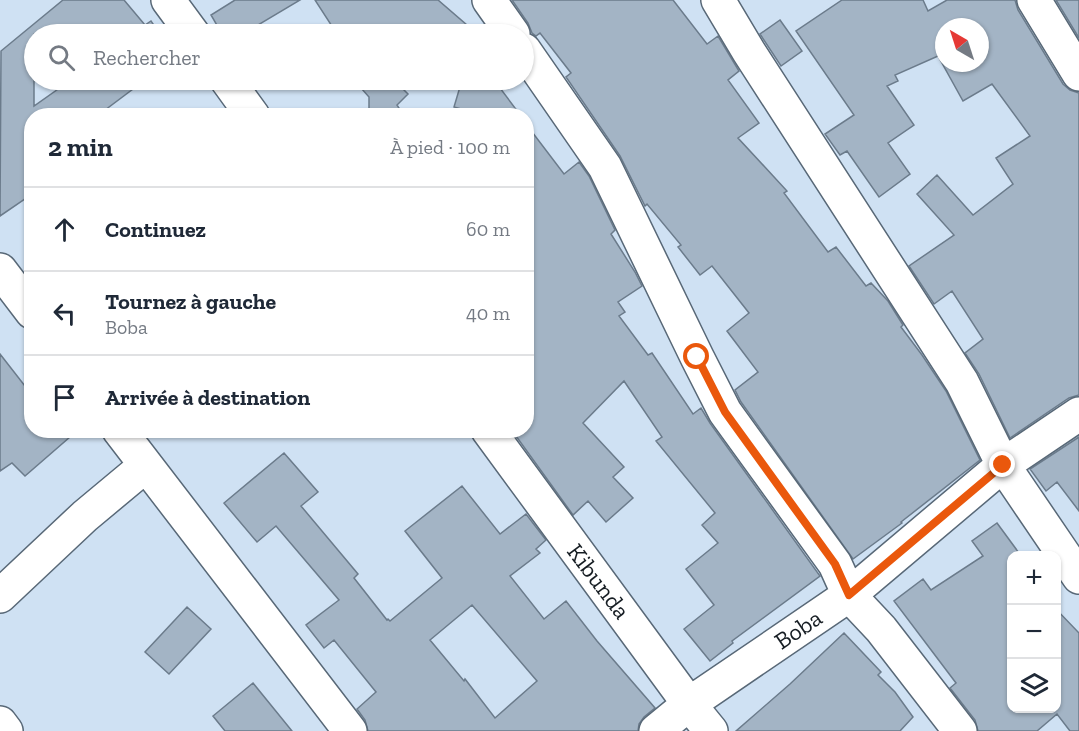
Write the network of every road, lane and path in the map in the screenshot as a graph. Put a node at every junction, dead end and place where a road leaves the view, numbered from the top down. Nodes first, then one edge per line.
1 (168, 0) edge
2 (489, 0) edge
3 (718, 0) edge
4 (1034, 0) edge
5 (186, 24) edge
6 (506, 24) edge
7 (534, 64) edge
8 (1079, 74) edge
9 (234, 90) edge
10 (247, 108) edge
11 (0, 270) edge
12 (24, 302) edge
13 (1079, 414) edge
14 (125, 438) edge
15 (494, 438) edge
16 (1003, 465) junction
17 (145, 466) junction
18 (1079, 577) edge
19 (849, 595) junction
20 (0, 596) edge
21 (689, 704) junction
22 (0, 723) edge
23 (6, 731) edge
24 (350, 731) edge
25 (657, 731) edge
26 (711, 731) edge
27 (960, 731) edge

1 - 5 street
2 - 6 street
3 - 16 street
4 - 8 street
7 - 19 street
9 - 10 street
11 - 12 street
13 - 16 street, Boba
14 - 17 street
15 - 21 street, Kibunda
16 - 18 street
16 - 19 street, Boba
17 - 20 street
17 - 24 street
19 - 21 street, Boba
19 - 27 street
21 - 25 street, Boba
21 - 26 street, Kibunda
22 - 23 street

